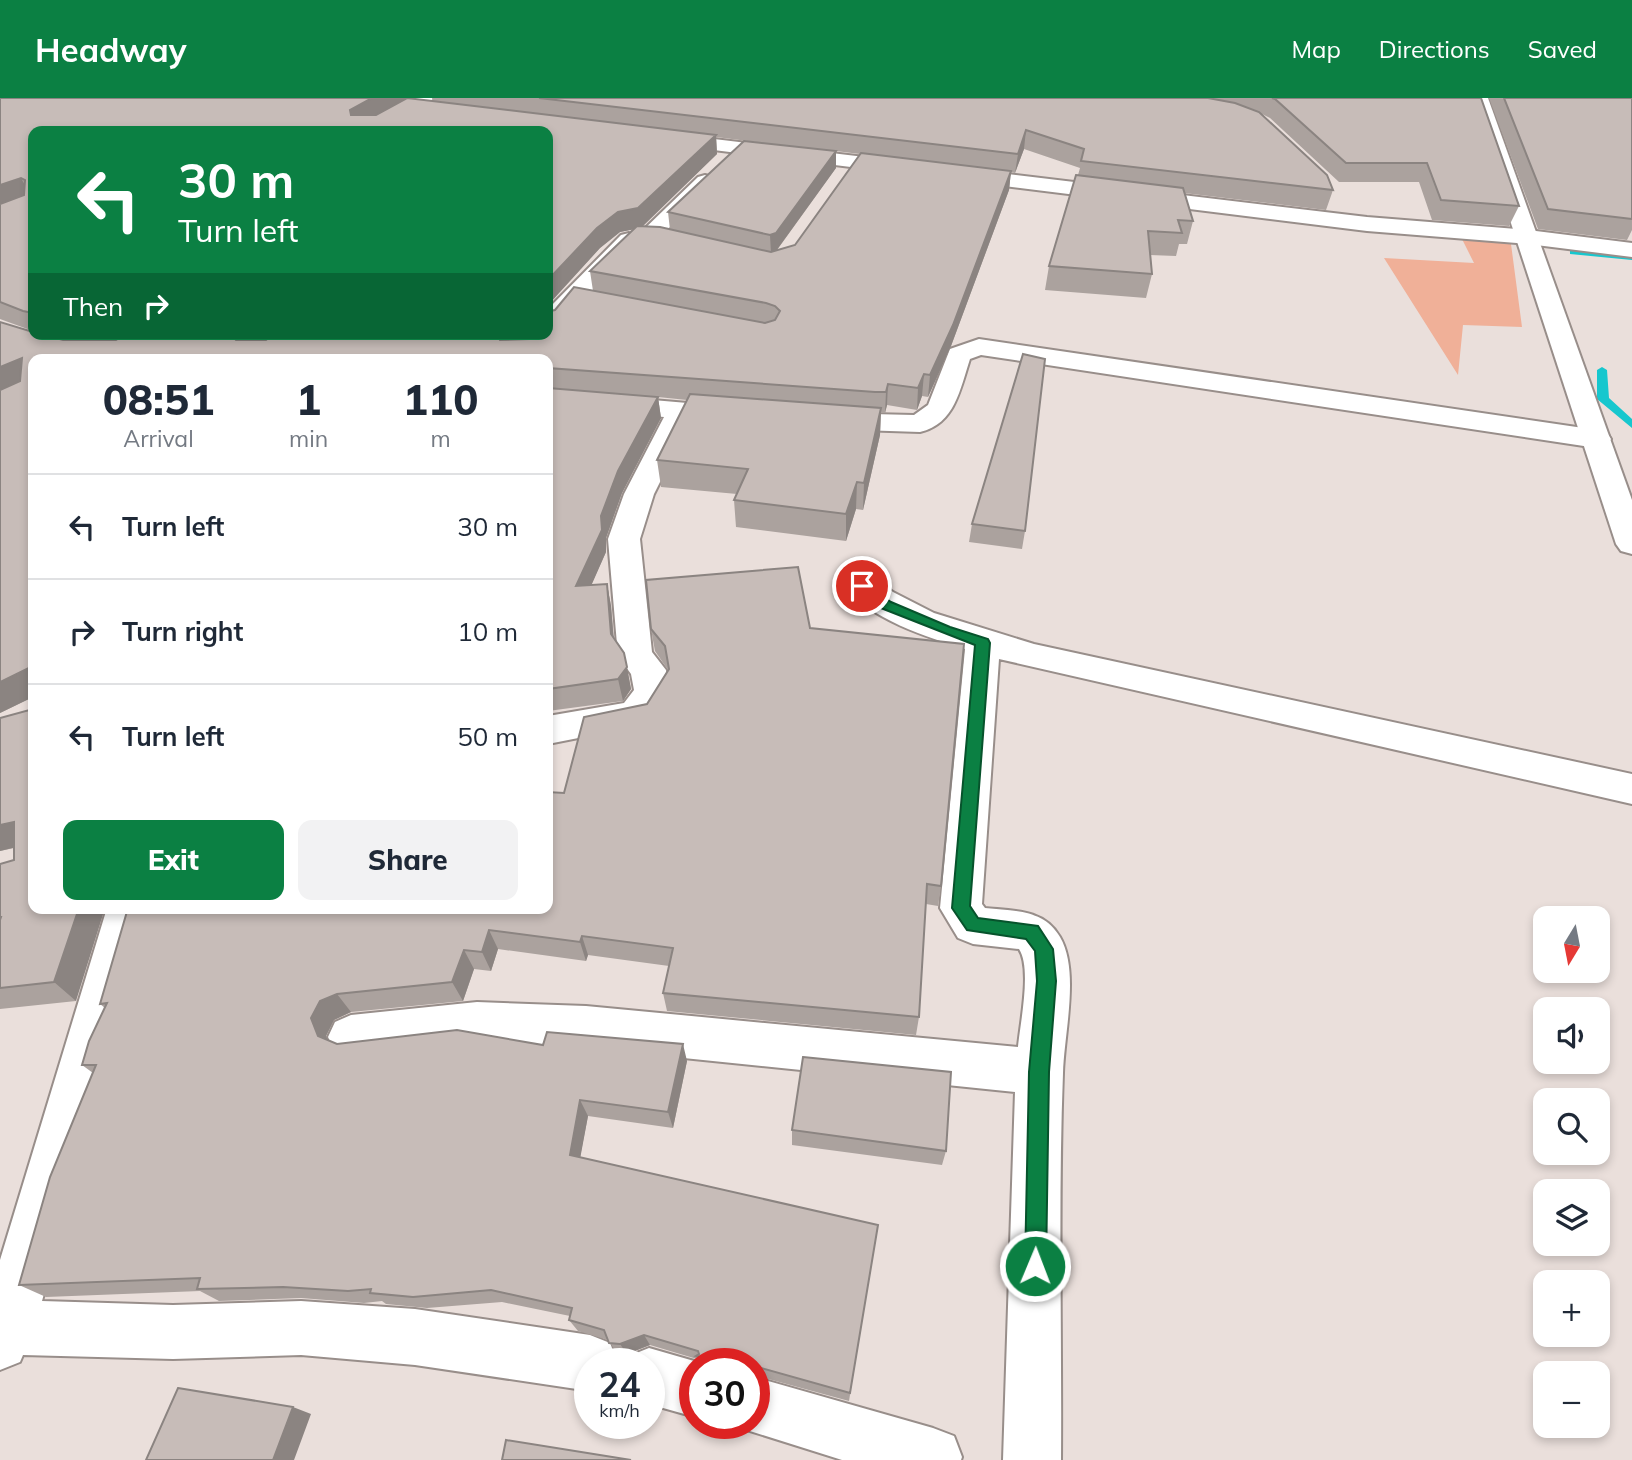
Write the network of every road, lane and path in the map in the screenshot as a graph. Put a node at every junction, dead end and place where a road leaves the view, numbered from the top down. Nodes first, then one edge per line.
1 (426, 98) edge
2 (1479, 98) edge
3 (407, 108) junction
4 (447, 113) edge
5 (376, 126) edge
6 (646, 137) edge
7 (739, 148) junction
8 (854, 162) junction
9 (839, 183) edge
10 (1339, 197) dead end
11 (1367, 224) junction
12 (648, 236) junction
13 (1528, 237) junction
14 (676, 242) edge
15 (1632, 250) edge
16 (571, 297) junction
17 (597, 302) edge
18 (553, 317) edge
19 (553, 399) edge
20 (681, 411) junction
21 (764, 417) edge
22 (805, 419) edge
23 (1597, 439) junction
24 (1632, 544) edge
25 (862, 586) dead end
26 (983, 643) junction
27 (553, 729) edge
28 (1632, 789) edge
29 (126, 914) edge
30 (351, 1037) dead end
31 (1039, 1072) junction
32 (4, 1334) edge
33 (574, 1361) edge
34 (770, 1411) edge
35 (940, 1459) edge
36 (1032, 1460) edge

1 - 3 street
2 - 13 street
3 - 4 street
3 - 5 street
6 - 7 street
7 - 8 street
7 - 12 street
8 - 9 street
8 - 11 street
10 - 11 street
11 - 13 street
12 - 14 street
12 - 16 street
13 - 15 street
13 - 23 street
16 - 17 street
16 - 18 street
19 - 20 street
20 - 21 street
20 - 27 street
22 - 23 street
23 - 24 street
25 - 26 street
26 - 28 street
26 - 31 street
29 - 32 street
30 - 31 street
31 - 36 street
32 - 33 street
34 - 35 street

